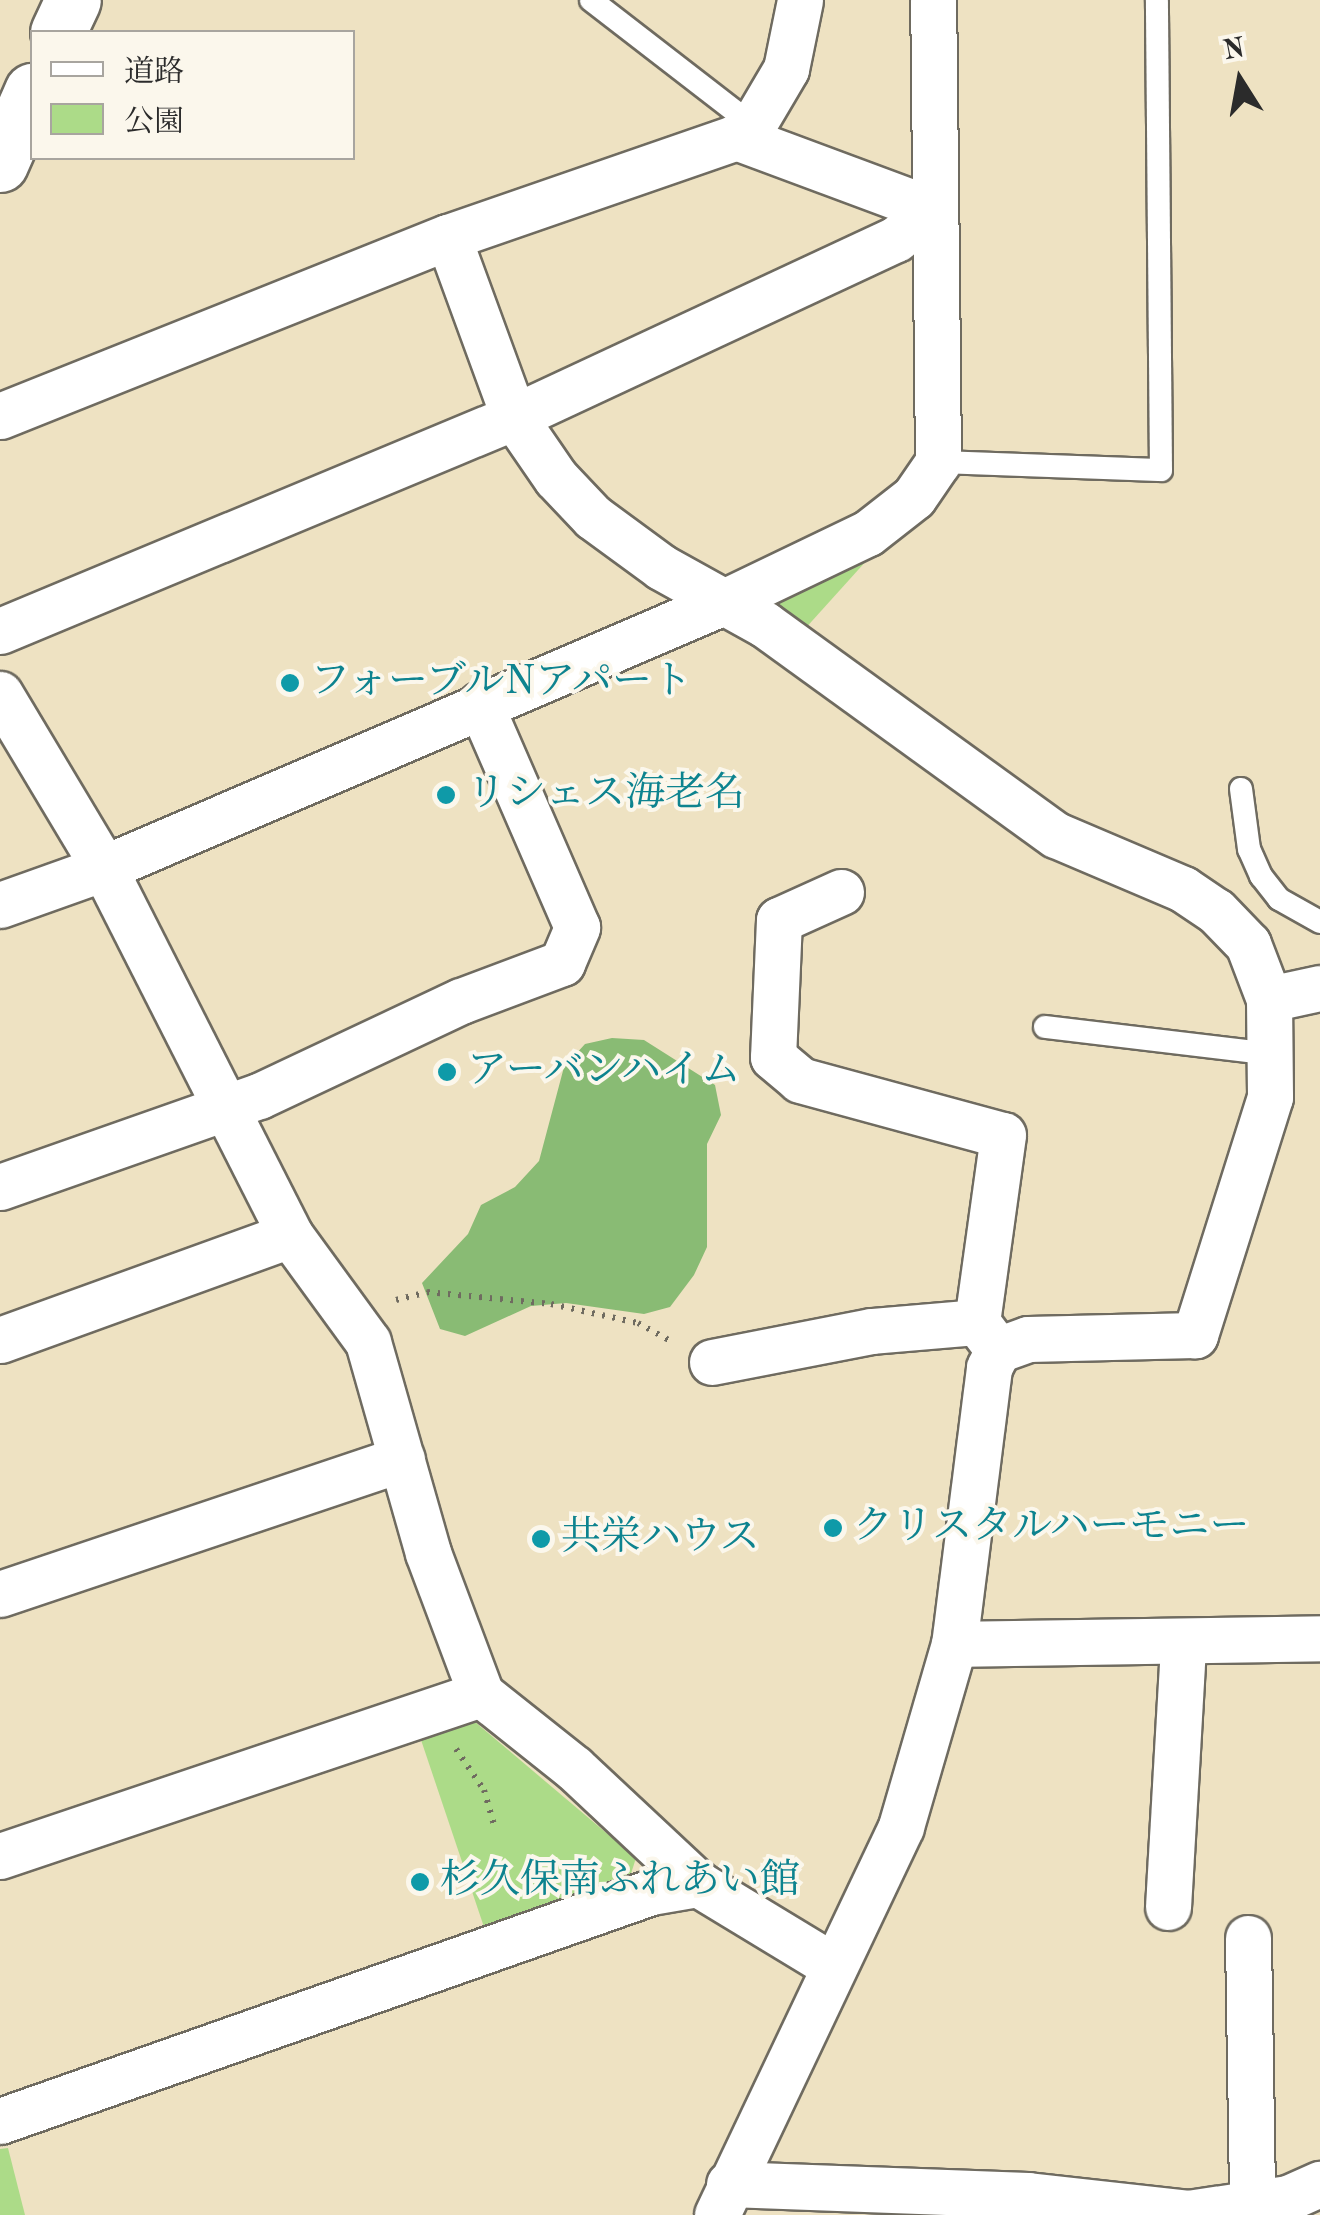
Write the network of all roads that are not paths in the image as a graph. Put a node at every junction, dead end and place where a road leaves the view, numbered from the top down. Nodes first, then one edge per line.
1 (73, 0) edge
2 (592, 0) edge
3 (800, 0) edge
4 (933, 0) edge
5 (1157, 0) edge
6 (59, 30) edge
7 (30, 96) edge
8 (744, 131) junction
9 (0, 164) edge
10 (932, 210) junction
11 (448, 237) junction
12 (0, 416) edge
13 (514, 416) junction
14 (938, 462) junction
15 (726, 601) junction
16 (0, 632) edge
17 (0, 694) edge
18 (480, 704) junction
19 (1242, 789) dead end
20 (104, 868) junction
21 (840, 892) dead end
22 (0, 904) edge
23 (1320, 922) edge
24 (1320, 988) edge
25 (1269, 1000) junction
26 (1045, 1027) dead end
27 (1272, 1054) junction
28 (222, 1106) junction
29 (0, 1187) edge
30 (290, 1235) junction
31 (987, 1336) junction
32 (0, 1340) edge
33 (712, 1362) road end
34 (402, 1459) junction
35 (0, 1594) edge
36 (1320, 1638) edge
37 (954, 1644) junction
38 (1183, 1644) junction
39 (481, 1694) junction
40 (0, 1856) edge
41 (698, 1884) junction
42 (1168, 1906) dead end
43 (1248, 1938) dead end
44 (832, 1965) junction
45 (0, 2121) edge
46 (1320, 2184) edge
47 (723, 2199) edge
48 (1267, 2206) edge

1 - 6 street
2 - 8 lane
3 - 8 street
4 - 10 street
5 - 14 lane
7 - 9 street
8 - 10 street
8 - 11 street
10 - 13 street
10 - 14 street
11 - 12 street
11 - 13 street
13 - 15 street
13 - 16 street
14 - 15 street
15 - 18 street
15 - 25 street
17 - 20 street
18 - 20 street
18 - 28 street
19 - 23 lane
20 - 22 street
20 - 28 street
21 - 31 street
24 - 25 street
25 - 27 street
26 - 27 lane
27 - 31 street
28 - 29 street
28 - 30 street
30 - 32 street
30 - 34 street
31 - 33 street
31 - 37 street
34 - 35 street
34 - 39 street
36 - 38 street
37 - 38 street
37 - 44 street
38 - 42 street
39 - 40 street
39 - 41 street
41 - 44 street
41 - 45 street
43 - 48 street
44 - 47 street
46 - 48 street
47 - 48 street

